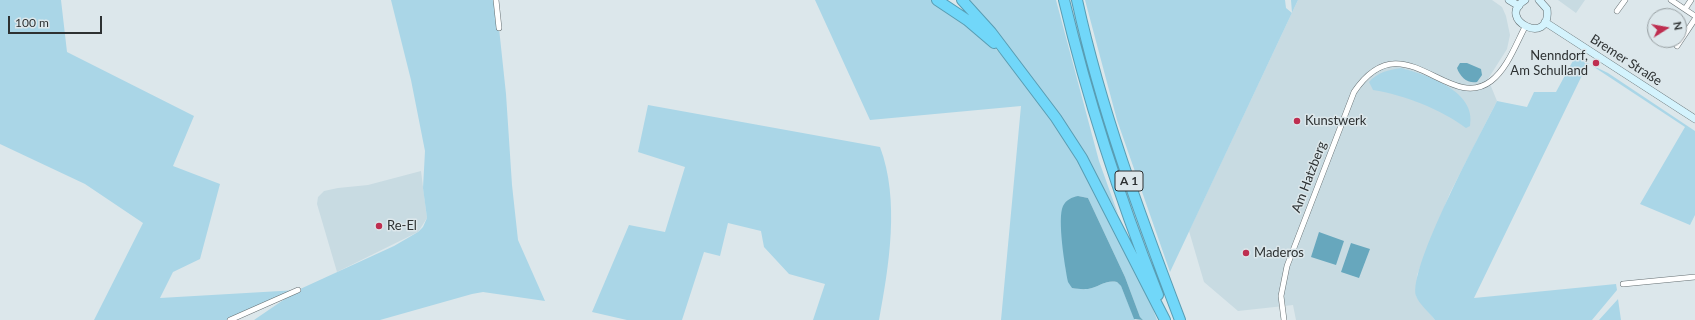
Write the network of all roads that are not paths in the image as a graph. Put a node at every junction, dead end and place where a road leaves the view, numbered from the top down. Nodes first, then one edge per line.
1 (496, 0) edge
2 (937, 0) edge
3 (962, 0) edge
4 (1064, 0) edge
5 (1077, 0) edge
6 (1509, 0) edge
7 (1526, 0) edge
8 (1625, 0) edge
9 (1671, 0) edge
10 (1541, 1) edge
11 (1519, 6) junction
12 (1683, 8) edge
13 (1618, 11) dead end
14 (1687, 11) edge
15 (1695, 17) edge
16 (1545, 22) junction
17 (1525, 27) junction
18 (499, 28) dead end
19 (1687, 30) edge
20 (1026, 78) junction
21 (1695, 119) edge
22 (1695, 277) edge
23 (1623, 284) dead end
24 (298, 290) dead end
25 (230, 320) edge
26 (1166, 320) edge
27 (1180, 320) edge
28 (1284, 320) edge

1 - 18 street
2 - 20 highway
3 - 20 highway
4 - 26 highway, A 1
5 - 27 highway, A 1
6 - 11 main road
7 - 11 main road
8 - 13 street
9 - 12 street
10 - 16 main road
11 - 17 main road
14 - 15 street
15 - 19 street
16 - 17 main road
16 - 21 main road, Bremer Straße
17 - 28 street, Am Hatzberg
20 - 26 highway
22 - 23 street
24 - 25 street

